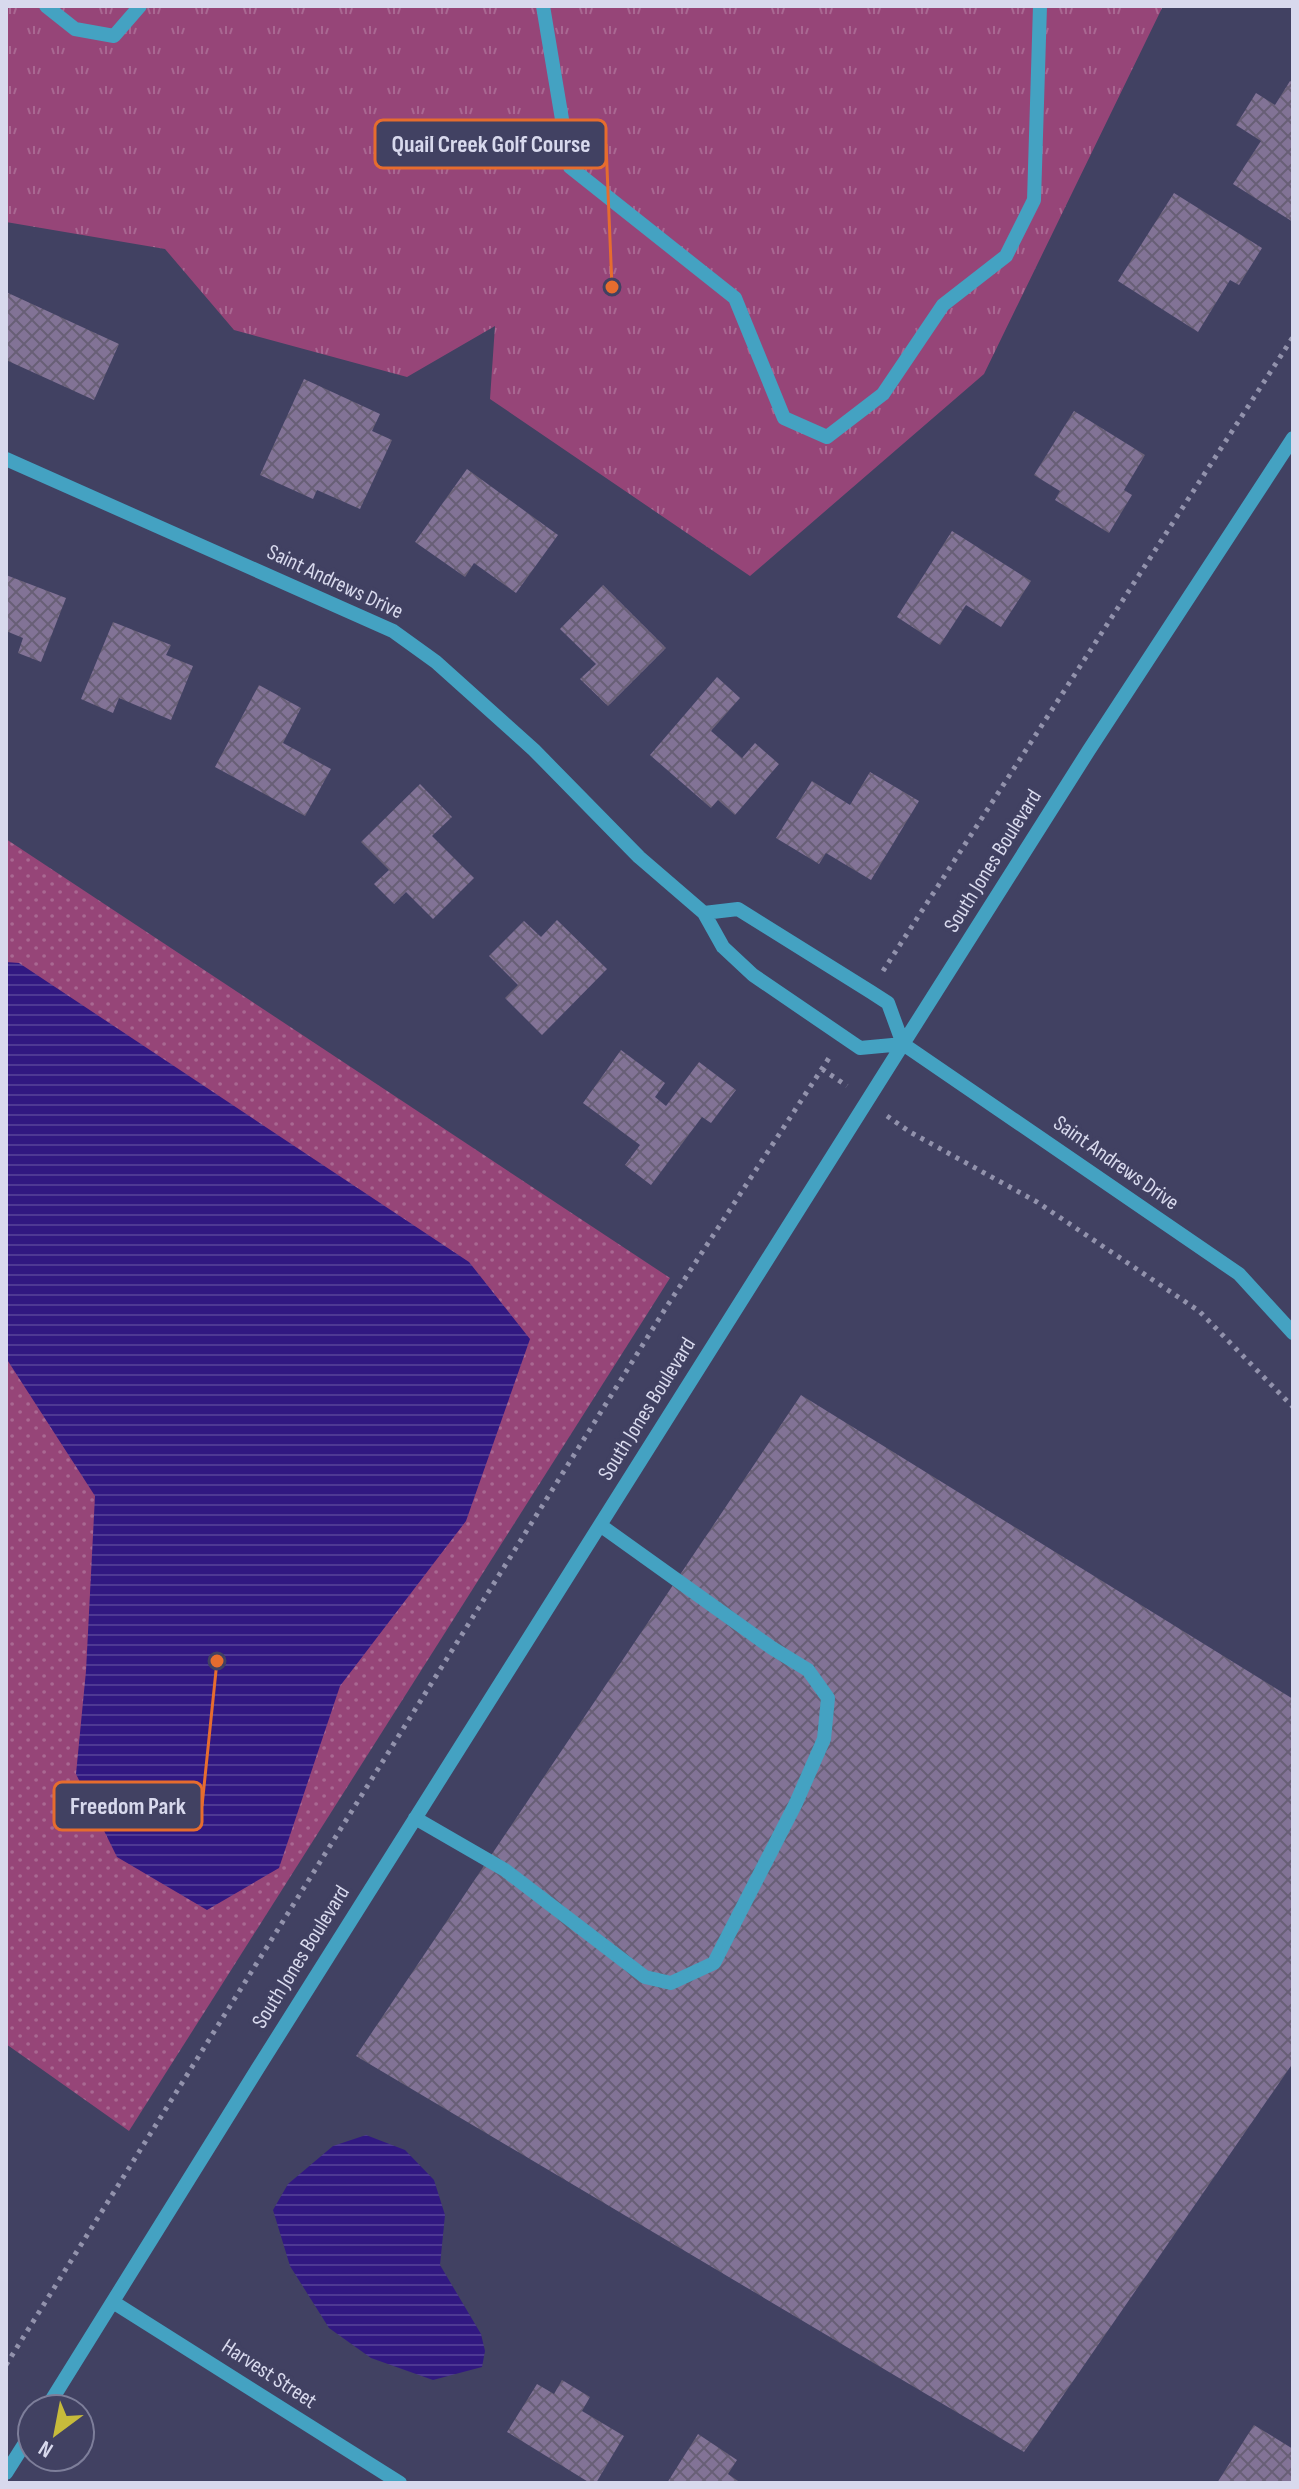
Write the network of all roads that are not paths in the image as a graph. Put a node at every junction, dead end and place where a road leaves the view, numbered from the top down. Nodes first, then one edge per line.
1 (46, 6) edge
2 (140, 6) edge
3 (543, 6) edge
4 (1040, 6) edge
5 (1293, 438) edge
6 (6, 459) edge
7 (704, 913) junction
8 (903, 1044) junction
9 (1293, 1333) edge
10 (600, 1525) junction
11 (415, 1818) junction
12 (113, 2302) junction
13 (56, 2393) edge
14 (400, 2483) edge

1 - 2 street
3 - 4 street
5 - 8 street, South Jones Boulevard
6 - 7 street, Saint Andrews Drive
7 - 8 street, Saint Andrews Drive
7 - 8 street
8 - 9 street, Saint Andrews Drive
8 - 10 street, South Jones Boulevard
10 - 11 street, South Jones Boulevard
10 - 11 street
11 - 12 street, South Jones Boulevard
12 - 13 street, South Jones Boulevard
12 - 14 street, Harvest Street

